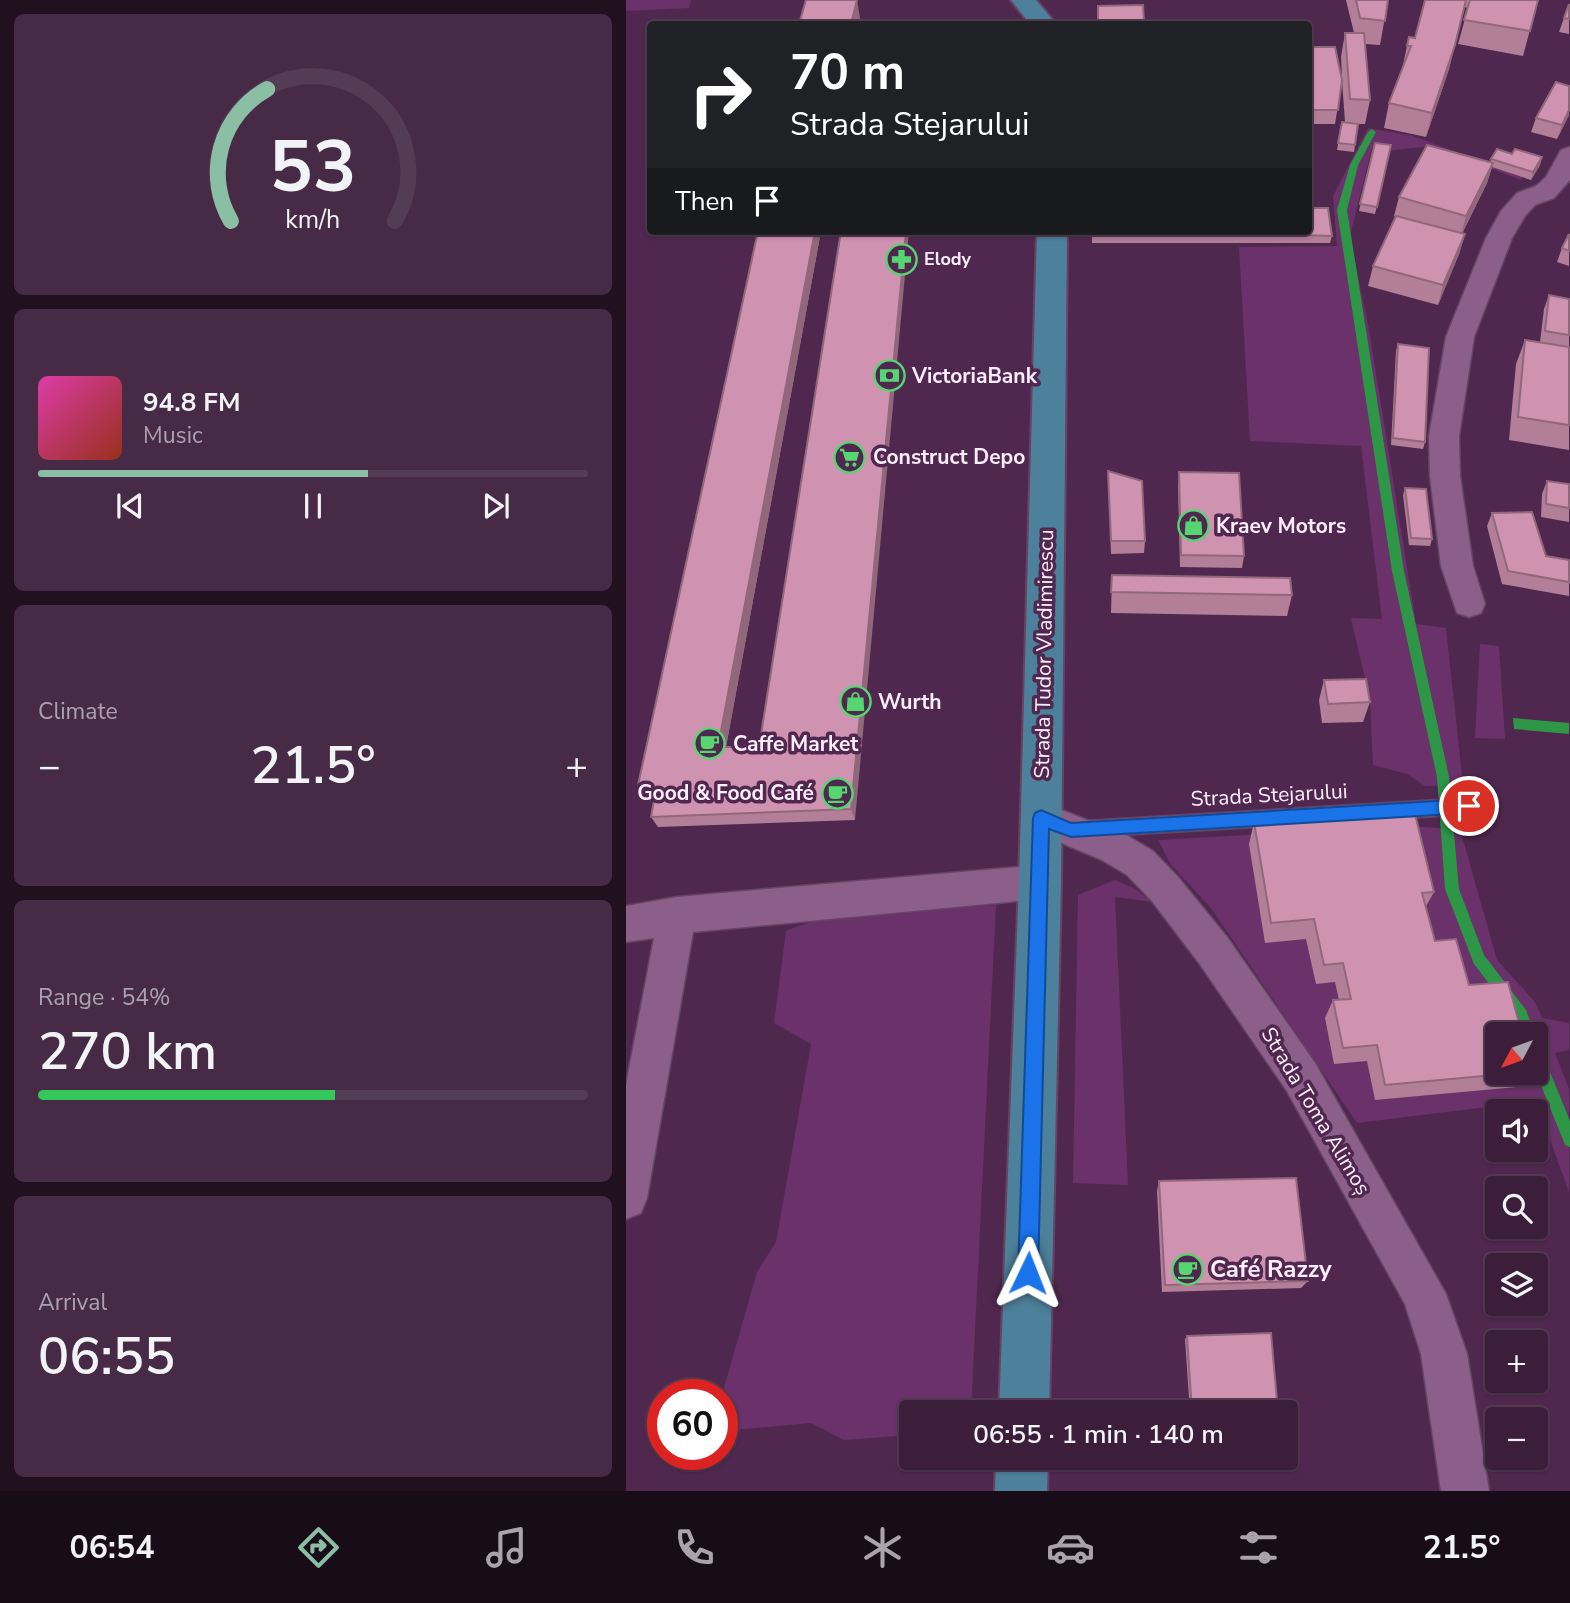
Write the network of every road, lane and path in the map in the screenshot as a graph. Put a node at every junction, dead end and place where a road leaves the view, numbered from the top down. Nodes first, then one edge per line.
1 (1023, 0) edge
2 (1040, 21) edge
3 (1569, 155) edge
4 (1052, 235) edge
5 (1469, 604) dead end
6 (1489, 805) dead end
7 (1056, 824) junction
8 (1040, 882) junction
9 (677, 915) junction
10 (626, 924) edge
11 (626, 1198) edge
12 (1024, 1400) edge
13 (1022, 1470) edge
14 (1021, 1491) edge
15 (1465, 1491) edge

1 - 2 main road
3 - 5 street
4 - 7 main road, Strada Tudor Vladimirescu
6 - 7 lane, Strada Stejarului
7 - 8 main road, Strada Tudor Vladimirescu
7 - 15 street, Strada Toma Alimoș
8 - 9 street
8 - 12 main road, Strada Tudor Vladimirescu
9 - 10 street
9 - 11 street
13 - 14 main road

